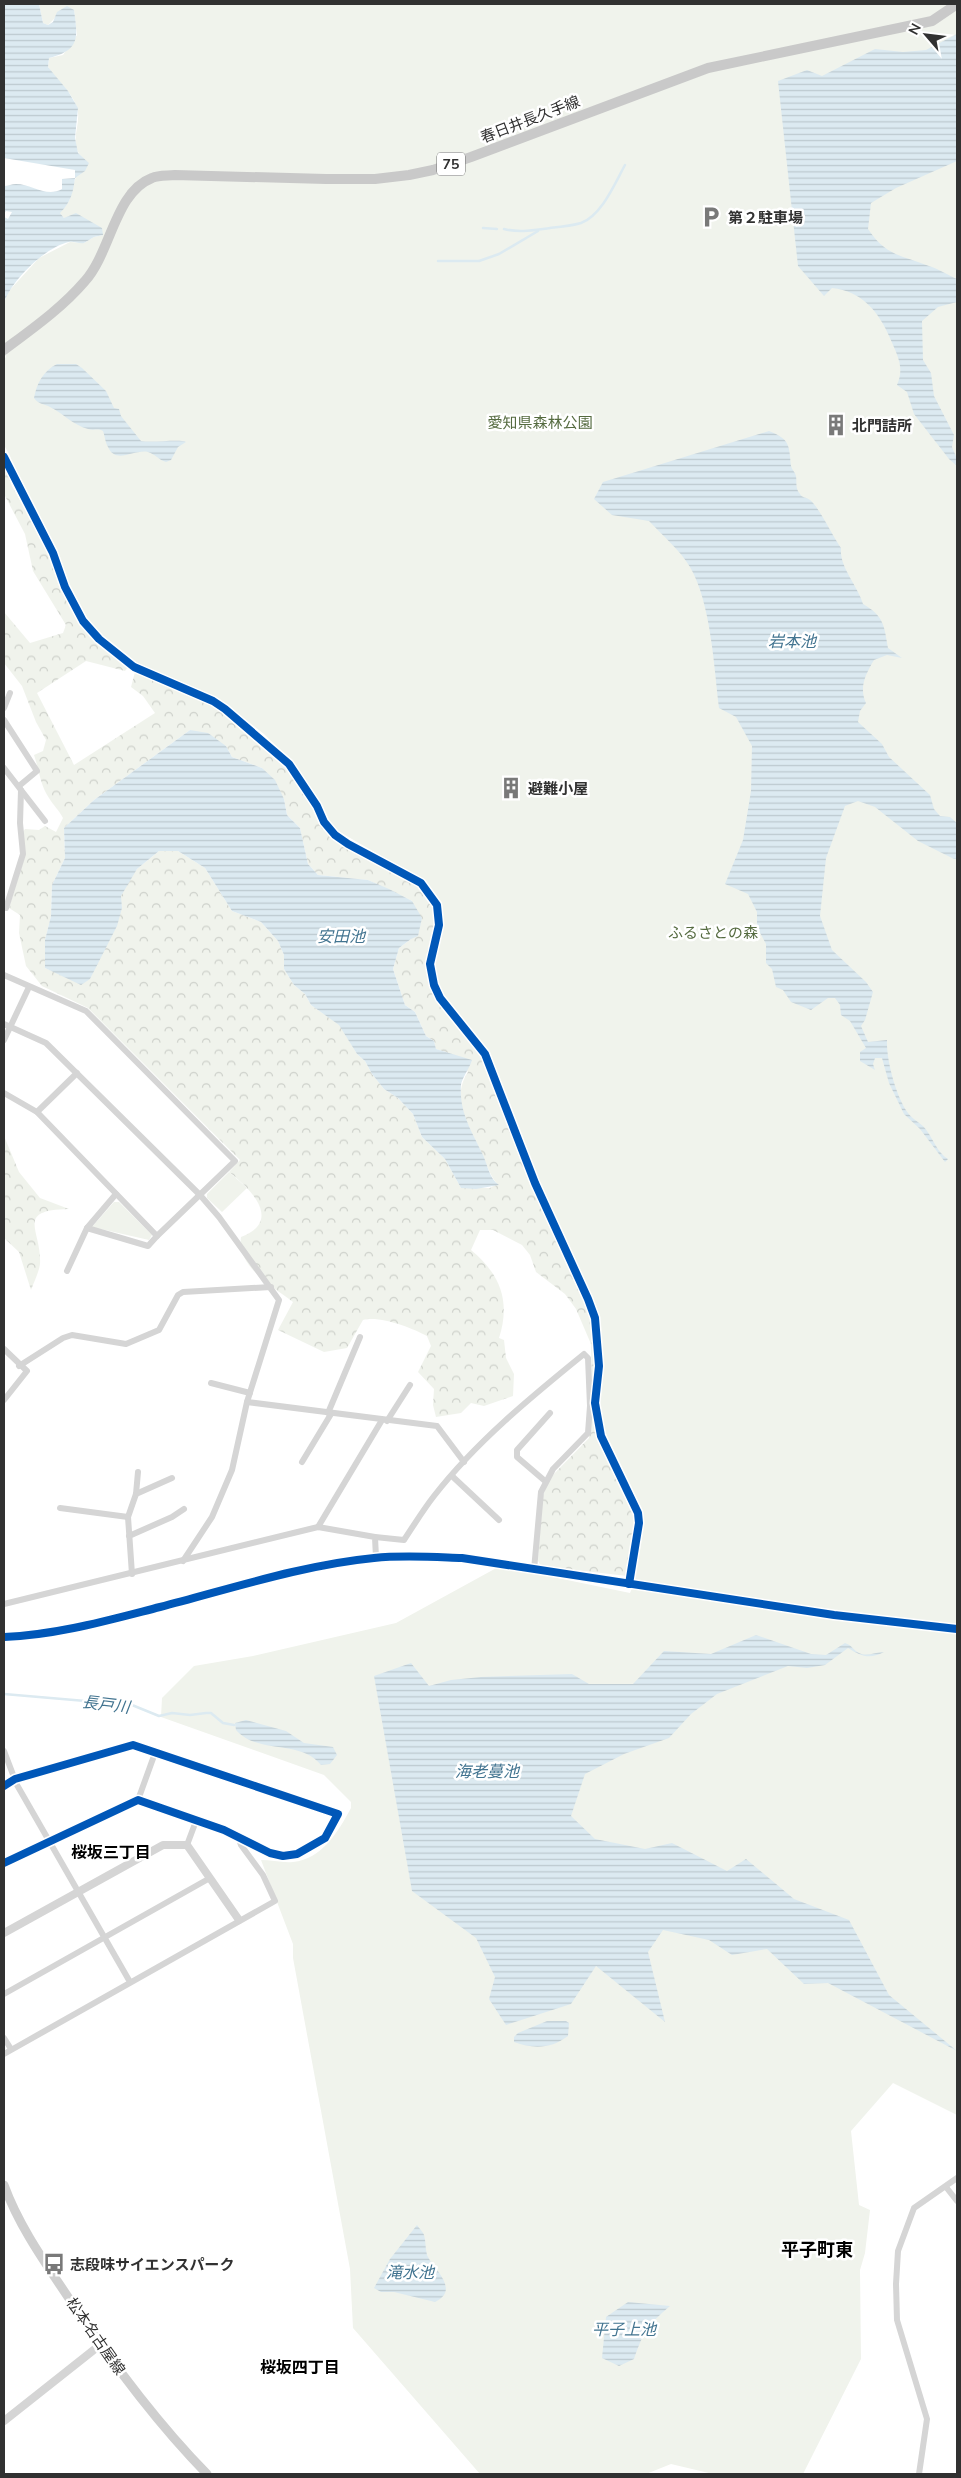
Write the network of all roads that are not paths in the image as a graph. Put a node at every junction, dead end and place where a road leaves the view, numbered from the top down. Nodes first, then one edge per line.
1 (957, 4) edge
2 (4, 350) edge
3 (4, 457) edge
4 (10, 693) dead end
5 (4, 708) edge
6 (4, 720) edge
7 (4, 768) edge
8 (20, 788) junction
9 (45, 821) dead end
10 (4, 907) edge
11 (4, 975) edge
12 (29, 987) junction
13 (7, 1026) edge
14 (4, 1040) edge
15 (76, 1073) junction
16 (4, 1093) edge
17 (37, 1112) junction
18 (116, 1194) junction
19 (200, 1195) junction
20 (87, 1228) junction
21 (157, 1236) junction
22 (67, 1271) dead end
23 (271, 1287) junction
24 (360, 1336) dead end
25 (4, 1349) edge
26 (19, 1366) junction
27 (211, 1382) dead end
28 (410, 1385) dead end
29 (250, 1393) junction
30 (4, 1400) edge
31 (247, 1402) junction
32 (592, 1403) junction
33 (329, 1413) junction
34 (550, 1413) dead end
35 (385, 1420) junction
36 (302, 1462) dead end
37 (464, 1462) junction
38 (138, 1472) dead end
39 (452, 1476) junction
40 (172, 1478) dead end
41 (545, 1481) junction
42 (136, 1494) junction
43 (60, 1508) dead end
44 (184, 1509) dead end
45 (128, 1517) junction
46 (499, 1520) dead end
47 (318, 1527) junction
48 (130, 1536) junction
49 (375, 1537) junction
50 (376, 1558) junction
51 (183, 1562) junction
52 (534, 1570) junction
53 (132, 1574) junction
54 (629, 1584) junction
55 (5, 1603) edge
56 (957, 1629) edge
57 (4, 1637) edge
58 (4, 1751) edge
59 (155, 1753) junction
60 (15, 1779) junction
61 (4, 1786) edge
62 (138, 1800) junction
63 (196, 1821) junction
64 (238, 1836) junction
65 (50, 1840) junction
66 (188, 1845) junction
67 (4, 1863) edge
68 (210, 1878) junction
69 (78, 1892) junction
70 (239, 1920) junction
71 (4, 1933) edge
72 (104, 1938) junction
73 (130, 1982) junction
74 (4, 1994) edge
75 (4, 2038) edge
76 (11, 2049) junction
77 (4, 2054) edge
78 (957, 2178) edge
79 (4, 2185) edge
80 (946, 2187) junction
81 (957, 2200) edge
82 (100, 2345) junction
83 (4, 2421) edge
84 (207, 2474) edge
85 (919, 2474) edge

1 - 2 main road, 春日井長久手線 / 75
3 - 32 street
4 - 5 street
6 - 8 street
7 - 8 street
8 - 9 street
8 - 10 street
11 - 12 street
12 - 13 street
12 - 19 street
13 - 14 street
13 - 15 street
15 - 17 street
15 - 19 street
16 - 17 street
17 - 18 street
18 - 20 street
18 - 21 street
19 - 21 street
19 - 23 street
20 - 21 street
20 - 22 street
23 - 26 street
23 - 29 street
24 - 33 street
25 - 26 street
26 - 30 street
27 - 29 street
28 - 35 street
29 - 31 street
31 - 33 street
31 - 51 street
32 - 37 street
32 - 41 street
32 - 54 street
33 - 35 street
33 - 36 street
34 - 41 street
35 - 37 street
35 - 47 street
37 - 39 street
38 - 42 street
39 - 46 street
39 - 49 street
40 - 42 street
41 - 52 street
42 - 45 street
43 - 45 street
44 - 48 street
45 - 48 street
47 - 49 street
47 - 51 street
48 - 53 street
49 - 50 street
50 - 52 street
50 - 57 street
51 - 53 street
52 - 54 street
53 - 55 street
54 - 56 street
58 - 60 street
59 - 60 street
59 - 62 street
59 - 64 street
60 - 61 street
60 - 65 street
62 - 63 street
62 - 65 street
63 - 64 street
63 - 66 street
64 - 70 street
65 - 67 street
65 - 69 street
66 - 68 street
66 - 69 street
68 - 70 street
68 - 72 street
69 - 71 street
69 - 72 street
70 - 73 street
72 - 73 street
72 - 74 street
73 - 76 street
75 - 76 street
76 - 77 street
78 - 80 street
79 - 82 main road, 松本名古屋線
80 - 81 street
80 - 85 street
82 - 83 street
82 - 84 main road, 松本名古屋線

